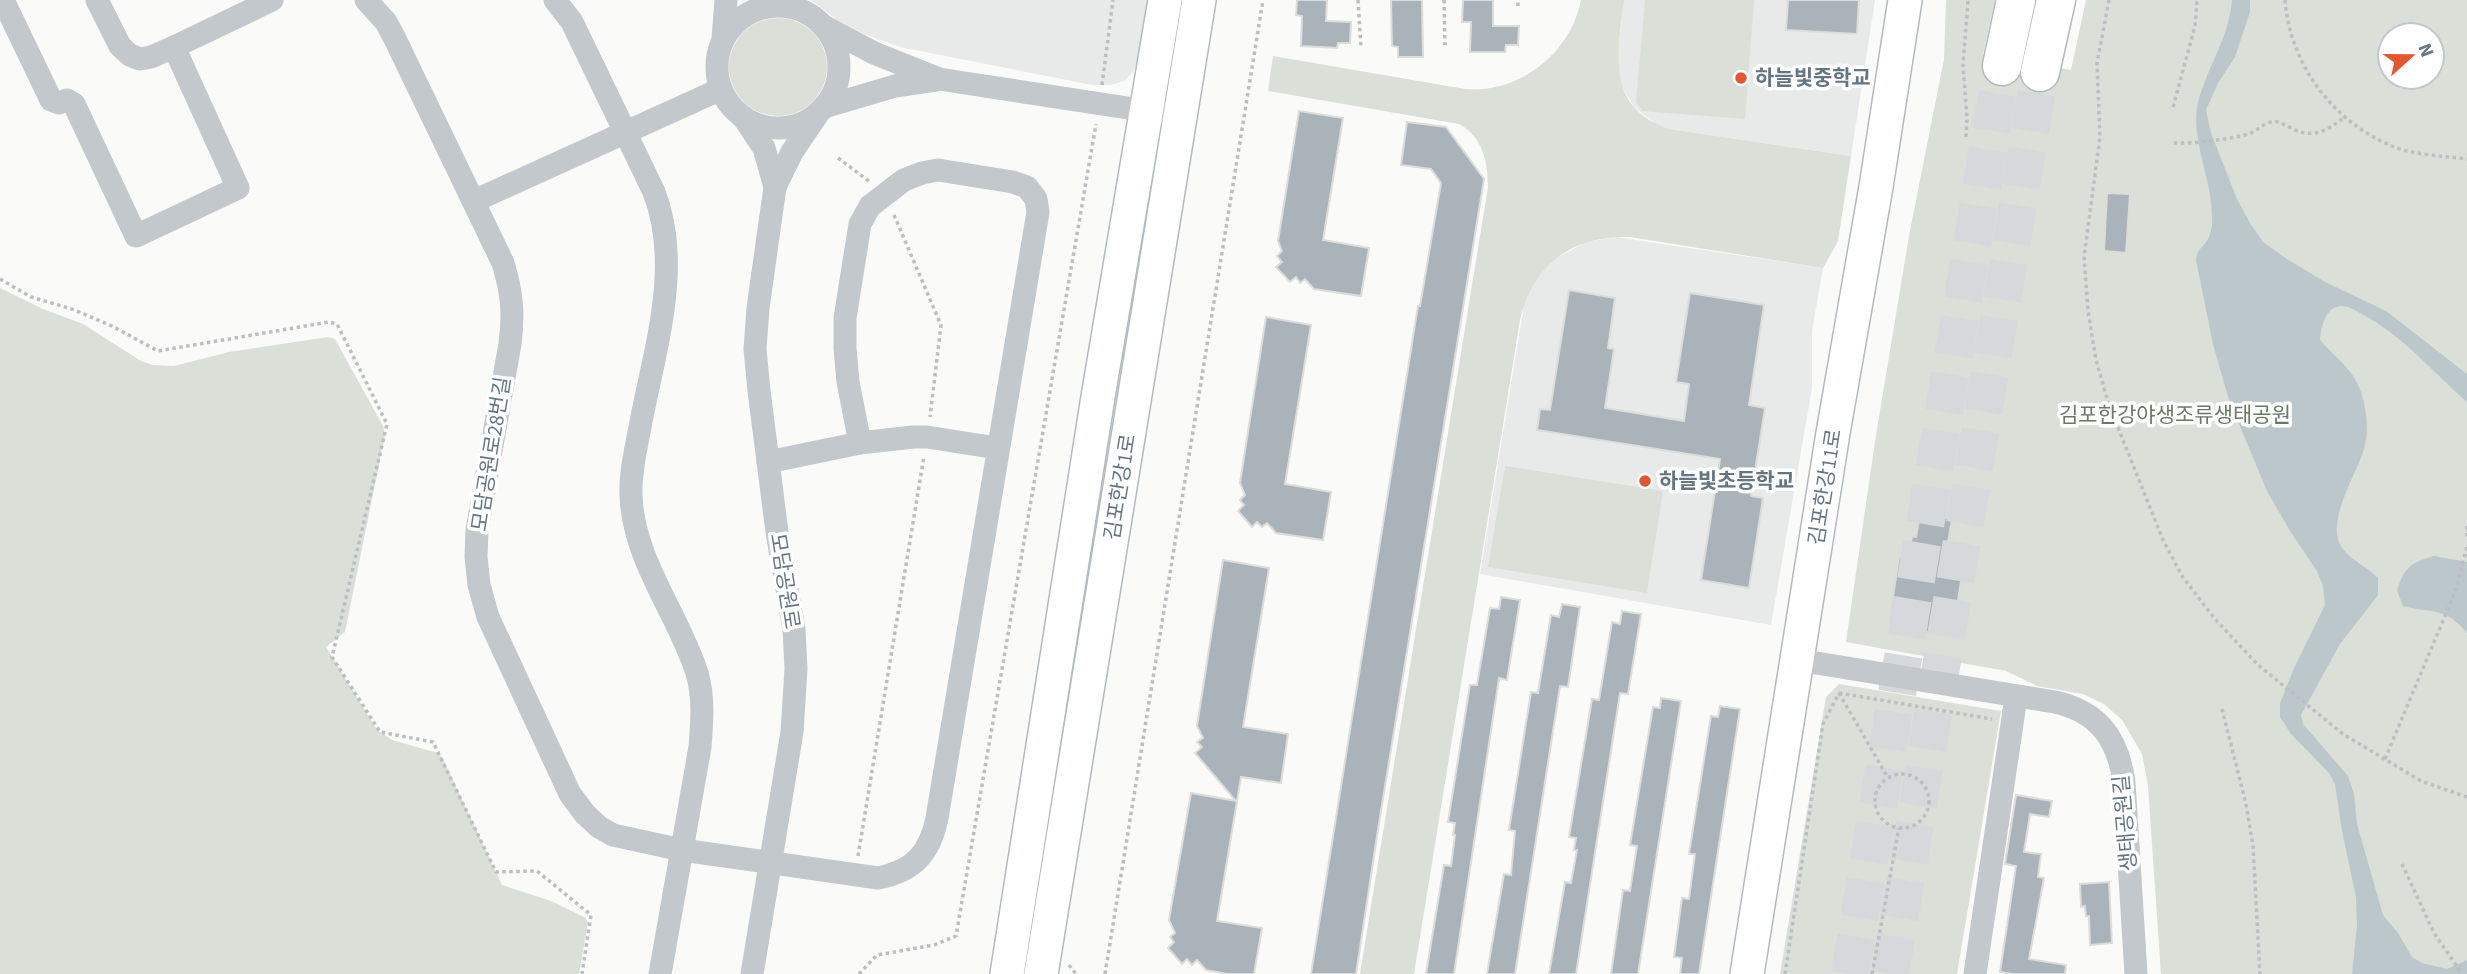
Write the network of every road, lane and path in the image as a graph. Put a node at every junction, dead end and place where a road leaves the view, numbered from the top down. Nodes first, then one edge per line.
1 (3, 0) edge
2 (97, 0) edge
3 (272, 0) edge
4 (366, 0) edge
5 (555, 0) edge
6 (726, 0) edge
7 (1113, 0) edge
8 (1165, 0) edge
9 (1199, 0) edge
10 (1263, 0) edge
11 (1358, 0) edge
12 (1444, 0) edge
13 (1518, 0) edge
14 (1905, 0) edge
15 (1912, 0) edge
16 (1968, 0) edge
17 (2016, 0) edge
18 (2056, 0) edge
19 (2109, 0) edge
20 (2197, 0) edge
21 (2285, 0) edge
22 (1518, 6) dead end
23 (810, 14) edge
24 (723, 39) junction
25 (1445, 45) dead end
26 (174, 47) junction
27 (1361, 48) dead end
28 (2002, 66) tunnel mouth
29 (2040, 72) tunnel mouth
30 (939, 79) junction
31 (722, 89) junction
32 (1100, 103) junction
33 (2173, 107) dead end
34 (820, 111) junction
35 (1146, 111) junction
36 (1180, 116) junction
37 (2346, 116) junction
38 (744, 118) junction
39 (625, 133) junction
40 (1966, 137) dead end
41 (2174, 143) dead end
42 (838, 158) dead end
43 (2467, 159) edge
44 (775, 187) junction
45 (885, 193) junction
46 (474, 201) junction
47 (0, 278) edge
48 (927, 437) junction
49 (860, 443) junction
50 (997, 448) junction
51 (768, 462) junction
52 (2467, 526) edge
53 (2467, 540) edge
54 (2467, 547) edge
55 (1803, 661) junction
56 (1839, 693) junction
57 (2016, 696) junction
58 (2222, 709) dead end
59 (2000, 720) dead end
60 (2385, 759) junction
61 (1888, 778) junction
62 (2467, 797) edge
63 (1899, 828) junction
64 (682, 850) junction
65 (771, 862) junction
66 (2402, 864) dead end
67 (855, 875) junction
68 (582, 974) edge
69 (660, 974) edge
70 (752, 974) edge
71 (859, 974) edge
72 (1007, 974) edge
73 (1041, 974) edge
74 (1105, 974) edge
75 (1747, 974) edge
76 (1756, 974) edge
77 (1785, 974) edge
78 (1872, 974) edge
79 (1975, 974) edge
80 (2136, 974) edge
81 (2260, 974) edge
82 (2462, 974) edge

1 - 26 street
2 - 26 street
3 - 26 street
4 - 46 street, 모담공원로28번길
5 - 39 street
6 - 24 street
7 - 32 path
8 - 35 street, 김포한강1로
9 - 36 street, 김포한강1로
10 - 74 path
11 - 27 path
12 - 25 path
13 - 22 path
14 - 55 street, 김포한강11로
15 - 55 street, 김포한강11로
16 - 40 path
17 - 28 highway
18 - 29 highway
19 - 60 path
20 - 33 path
21 - 37 path
23 - 24 street
23 - 30 street
23 - 34 street
24 - 31 street
30 - 32 street
30 - 34 street
31 - 38 street
31 - 39 street
32 - 35 street
32 - 71 path
34 - 38 street
34 - 44 street
35 - 36 street
35 - 72 street, 김포한강1로
36 - 73 street, 김포한강1로
37 - 41 path
37 - 43 path
38 - 44 street
39 - 46 street
39 - 64 street
42 - 45 path
44 - 51 street, 모담공원로
45 - 48 path
45 - 49 street
45 - 50 street, 모담공원로28번길
46 - 64 street, 모담공원로28번길
47 - 68 path
48 - 49 street
48 - 50 street
48 - 67 path
49 - 51 street
50 - 67 street, 모담공원로28번길
51 - 65 street, 모담공원로
52 - 53 path
54 - 60 path
55 - 57 street, 생태공원길
55 - 75 street, 김포한강11로
55 - 76 street, 김포한강11로
56 - 59 path
56 - 61 path
56 - 77 path
57 - 79 street
57 - 80 street, 생태공원길
58 - 81 path
60 - 62 path
61 - 63 path
61 - 63 path
63 - 78 path
64 - 65 street, 모담공원로28번길
64 - 69 street
65 - 67 street, 모담공원로28번길
65 - 70 street, 모담공원로
66 - 82 path

